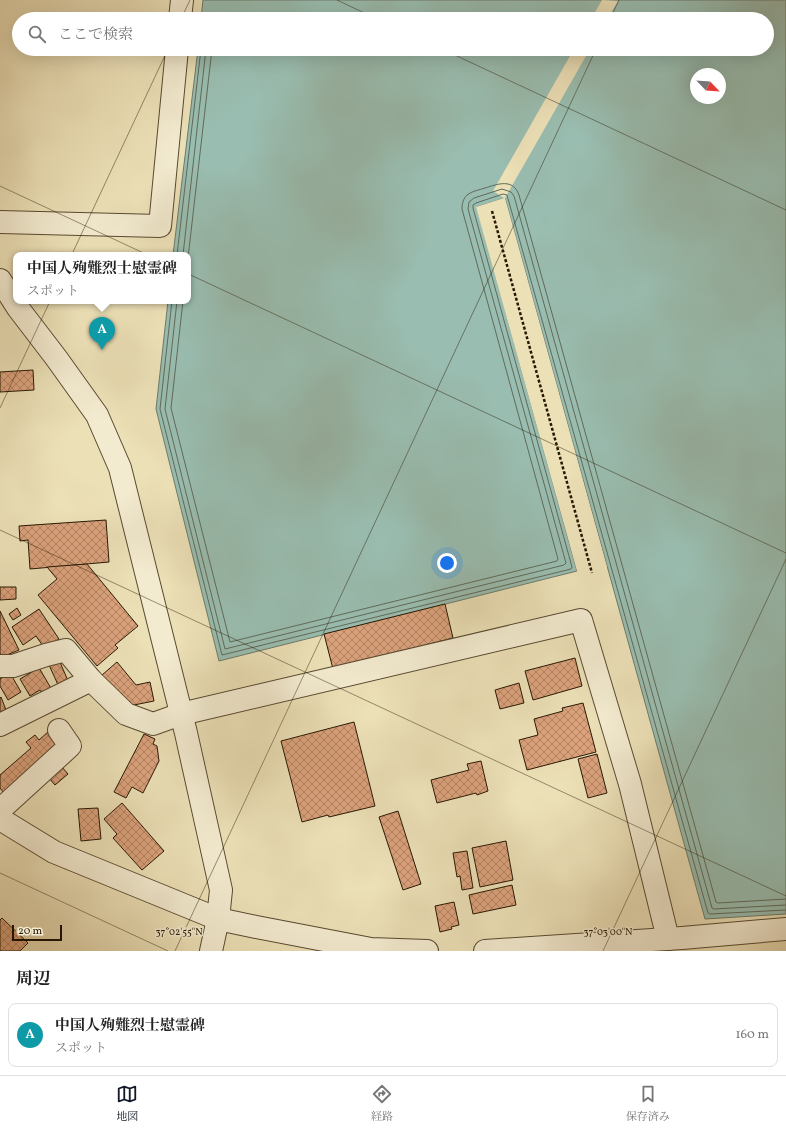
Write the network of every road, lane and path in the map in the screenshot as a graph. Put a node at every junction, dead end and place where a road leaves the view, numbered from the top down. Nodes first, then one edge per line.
1 (182, 0) edge
2 (181, 12) edge
3 (176, 56) edge
4 (492, 211) dead end
5 (0, 222) edge
6 (0, 280) edge
7 (13, 300) edge
8 (15, 304) edge
9 (592, 573) dead end
10 (0, 666) edge
11 (91, 680) junction
12 (181, 714) junction
13 (0, 724) edge
14 (59, 730) dead end
15 (0, 810) edge
16 (0, 819) edge
17 (218, 918) junction
18 (786, 928) edge
19 (678, 943) edge
20 (211, 951) edge
21 (427, 951) edge
22 (485, 951) edge

1 - 2 street
3 - 5 street
4 - 9 path
6 - 7 street
8 - 12 street
10 - 11 street
11 - 12 street
11 - 13 street
12 - 17 street
12 - 19 street
14 - 15 street
16 - 17 street
17 - 20 street
17 - 21 street
18 - 19 street
19 - 22 street

